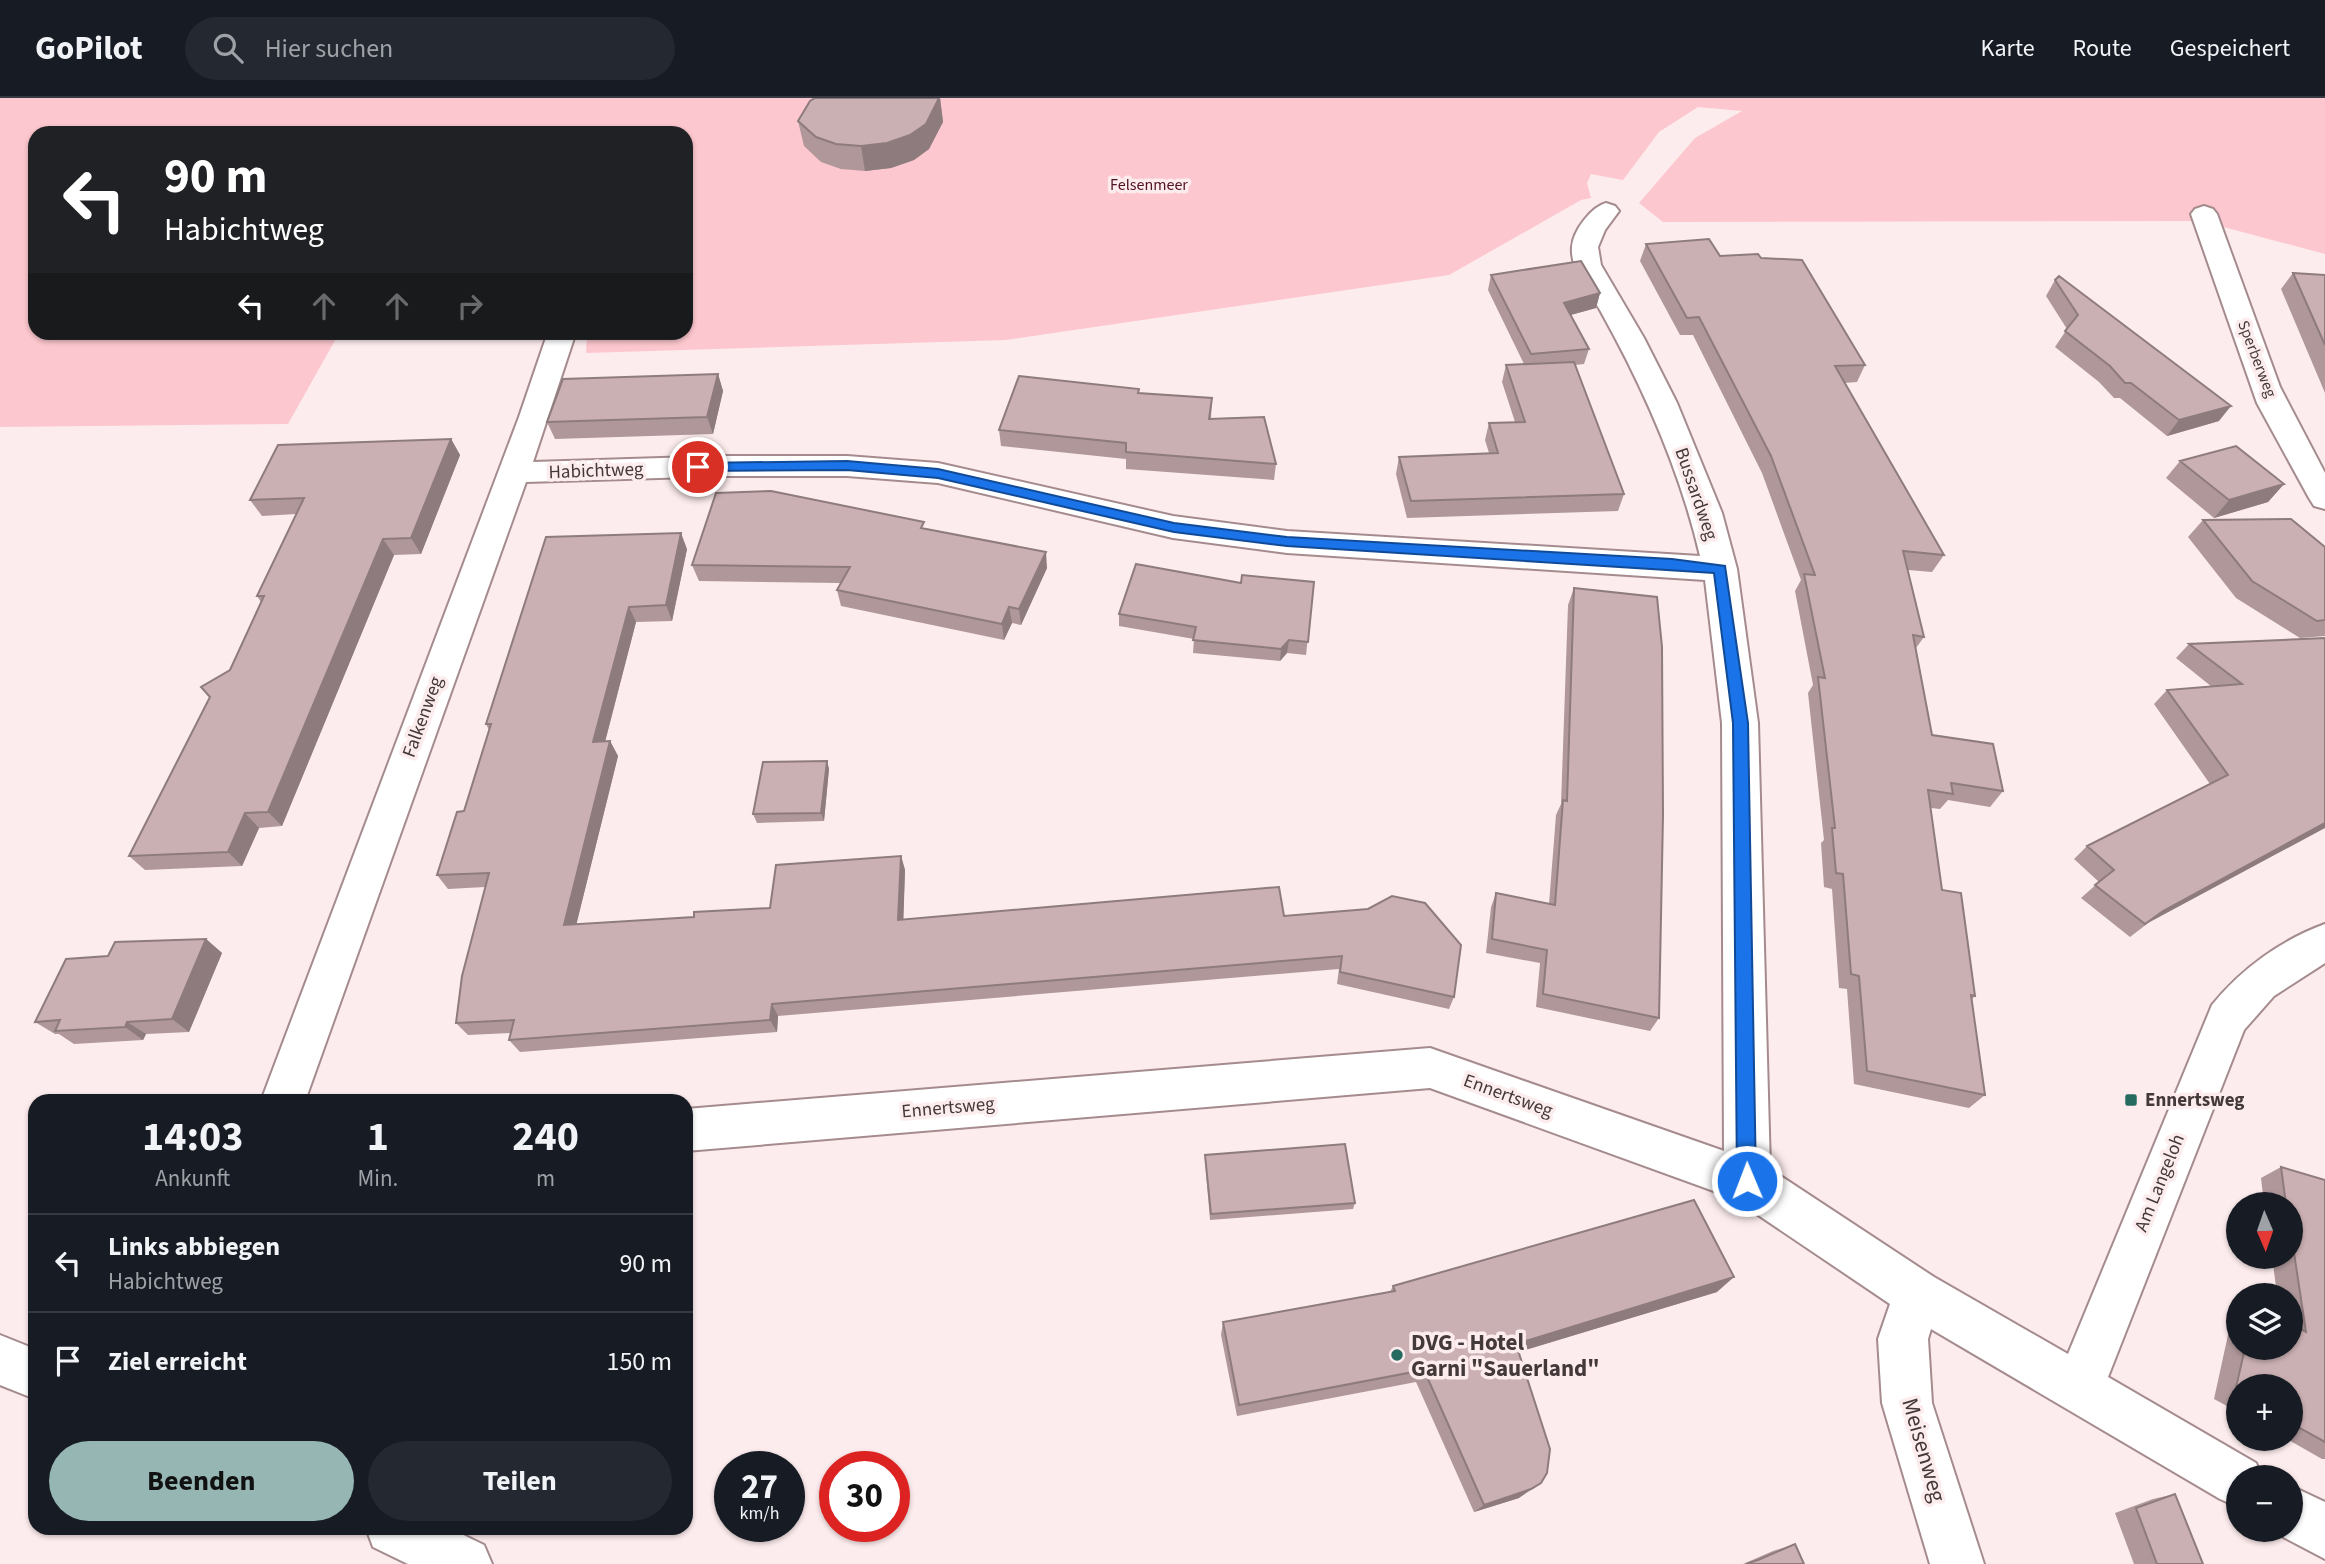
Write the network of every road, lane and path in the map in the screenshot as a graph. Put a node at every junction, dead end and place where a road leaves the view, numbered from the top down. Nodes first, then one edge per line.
1 (1606, 211) dead end
2 (2204, 214) dead end
3 (559, 340) edge
4 (514, 472) junction
5 (2325, 498) edge
6 (1720, 569) junction
7 (2325, 942) edge
8 (286, 1094) edge
9 (693, 1129) edge
10 (1747, 1181) junction
11 (1917, 1294) junction
12 (0, 1360) edge
13 (28, 1371) edge
14 (2079, 1388) junction
15 (2226, 1474) edge
16 (2303, 1519) edge
17 (2325, 1532) edge
18 (406, 1535) edge
19 (465, 1564) edge
20 (1957, 1564) edge

1 - 6 street, Bussardweg
2 - 5 street, Sperberweg
3 - 4 street, Falkenweg
4 - 6 street, Habichtweg
4 - 8 street, Falkenweg
6 - 10 street, Bussardweg
7 - 14 street, Am Langeloh
9 - 10 street, Ennertsweg
10 - 11 street, Ennertsweg
11 - 14 street, Ennertsweg
11 - 20 street, Meisenweg
12 - 13 street
14 - 15 street, Ennertsweg
16 - 17 street
18 - 19 street

